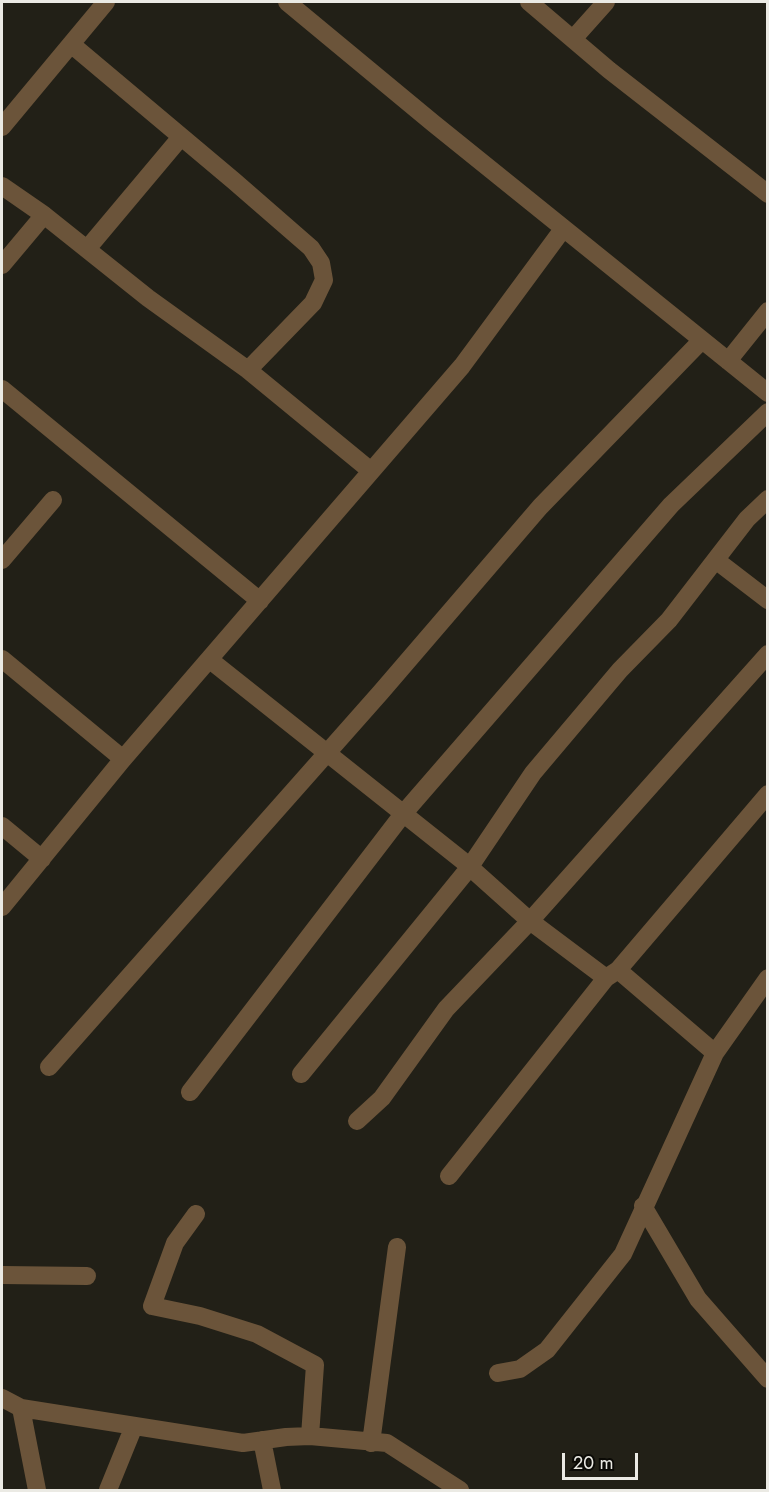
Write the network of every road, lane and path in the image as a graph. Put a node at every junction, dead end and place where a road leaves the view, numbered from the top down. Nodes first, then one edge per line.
1 (106, 2) edge
2 (287, 2) edge
3 (529, 2) edge
4 (606, 2) edge
5 (573, 39) junction
6 (71, 44) junction
7 (2, 127) edge
8 (181, 137) junction
9 (2, 186) edge
10 (768, 194) edge
11 (44, 214) junction
12 (563, 229) junction
13 (87, 249) junction
14 (2, 265) edge
15 (768, 311) edge
16 (701, 341) junction
17 (728, 361) junction
18 (248, 370) junction
19 (2, 389) edge
20 (768, 393) edge
21 (768, 412) edge
22 (371, 471) junction
23 (768, 499) edge
24 (53, 500) dead end
25 (2, 560) edge
26 (717, 561) junction
27 (768, 600) edge
28 (260, 601) junction
29 (768, 654) edge
30 (2, 658) edge
31 (210, 660) junction
32 (327, 753) junction
33 (123, 759) junction
34 (768, 794) edge
35 (403, 814) junction
36 (2, 826) edge
37 (42, 859) junction
38 (470, 868) junction
39 (2, 906) edge
40 (530, 921) junction
41 (612, 974) junction
42 (768, 978) edge
43 (716, 1053) junction
44 (49, 1067) dead end
45 (301, 1074) dead end
46 (190, 1092) dead end
47 (357, 1122) dead end
48 (449, 1176) dead end
49 (643, 1206) junction
50 (196, 1214) dead end
51 (397, 1247) dead end
52 (2, 1275) edge
53 (87, 1276) dead end
54 (498, 1373) dead end
55 (768, 1379) edge
56 (2, 1398) edge
57 (21, 1408) junction
58 (134, 1426) junction
59 (310, 1436) junction
60 (262, 1440) junction
61 (371, 1443) junction
62 (37, 1491) edge
63 (108, 1491) edge
64 (272, 1491) edge
65 (460, 1491) edge

1 - 6 street
2 - 12 street
3 - 5 street
4 - 5 street
5 - 10 street
6 - 7 street
6 - 8 street
8 - 13 street
8 - 18 street
9 - 11 street
11 - 13 street
11 - 14 street
12 - 16 street
12 - 22 street
13 - 18 street
15 - 17 street
16 - 17 street
16 - 32 street
17 - 20 street
18 - 22 street
19 - 28 street
21 - 35 street
22 - 28 street
23 - 26 street
24 - 25 street
26 - 27 street
26 - 38 street
28 - 31 street
29 - 40 street
30 - 33 street
31 - 32 street
31 - 33 street
32 - 35 street
32 - 44 street
33 - 37 street
34 - 41 street
35 - 38 street
35 - 46 street
36 - 37 street
37 - 39 street
38 - 40 street
38 - 45 street
40 - 41 street
40 - 47 street
41 - 43 street
41 - 48 street
42 - 43 street
43 - 49 street
49 - 54 street
49 - 55 street
50 - 59 street
51 - 61 street
52 - 53 street
56 - 57 street
57 - 58 street
57 - 62 street
58 - 60 street
58 - 63 street
59 - 60 street
59 - 61 street
60 - 64 street
61 - 65 street

